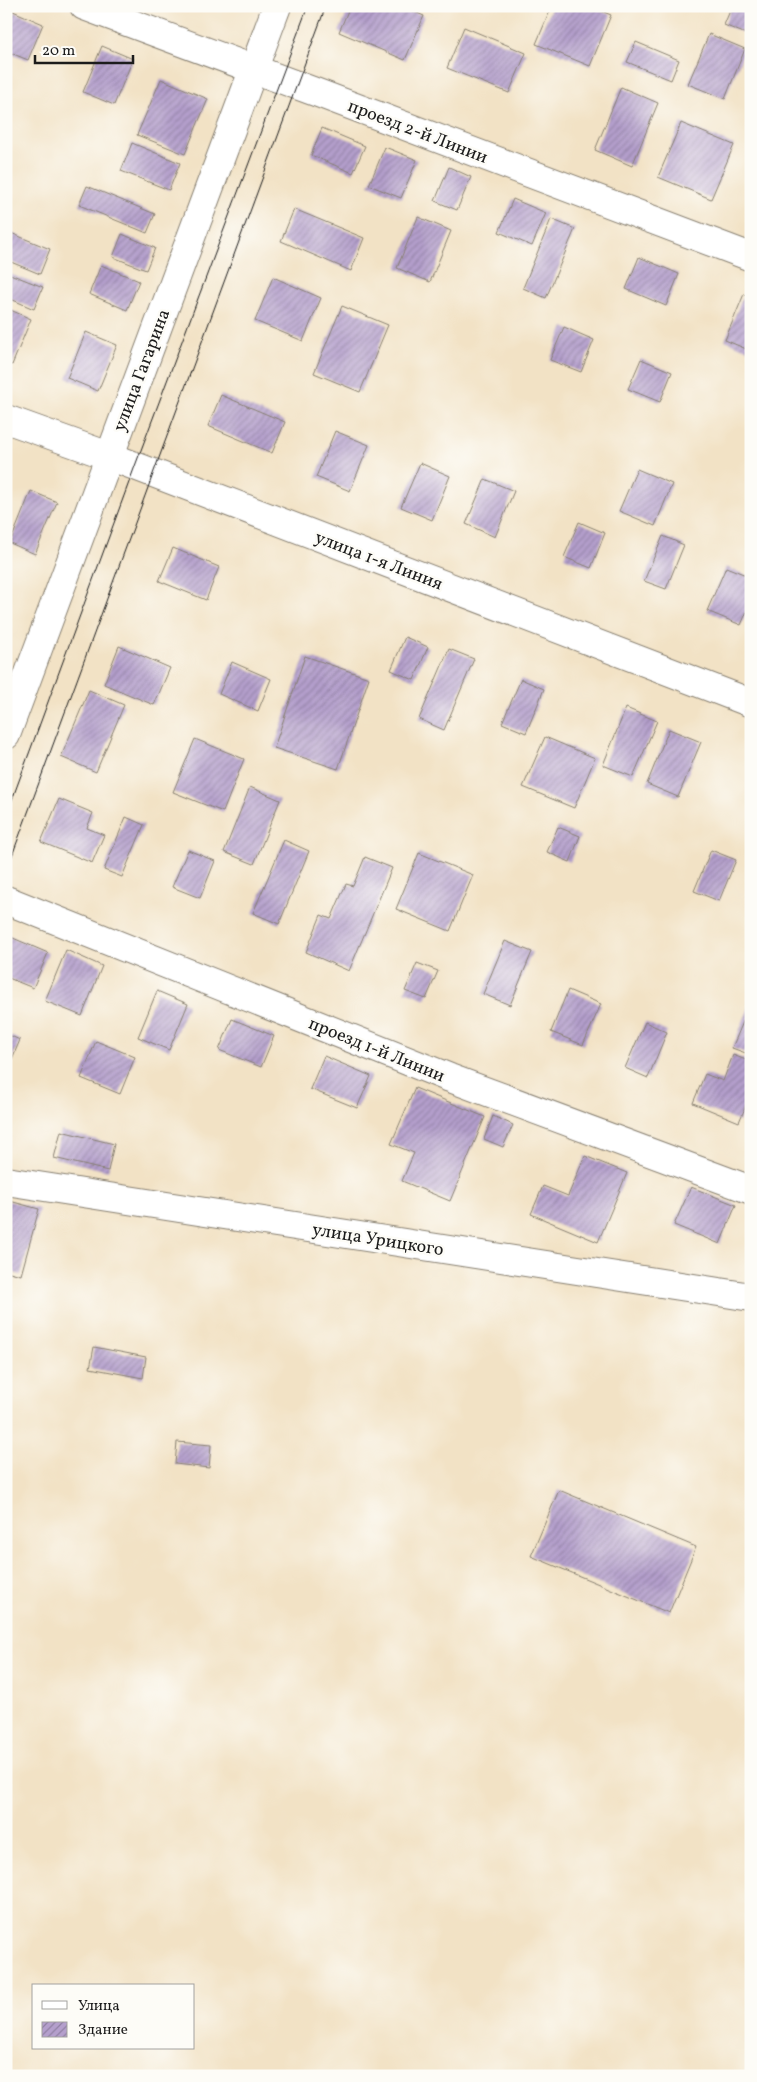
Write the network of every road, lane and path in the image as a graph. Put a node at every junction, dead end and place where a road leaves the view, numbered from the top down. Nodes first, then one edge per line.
1 (84, 6) edge
2 (277, 6) edge
3 (253, 70) junction
4 (751, 257) edge
5 (6, 419) edge
6 (109, 456) junction
7 (751, 703) edge
8 (6, 735) edge
9 (6, 900) edge
10 (6, 1181) edge
11 (751, 1190) edge
12 (751, 1297) edge

1 - 3 street, проезд 2-й Линии
2 - 3 street, улица Гагарина
3 - 4 street, проезд 2-й Линии
3 - 6 street, улица Гагарина
5 - 6 street, улица 1-я Линия
6 - 7 street, улица 1-я Линия
6 - 8 street, улица Гагарина
9 - 11 street, проезд 1-й Линии
10 - 12 street, улица Урицкого

